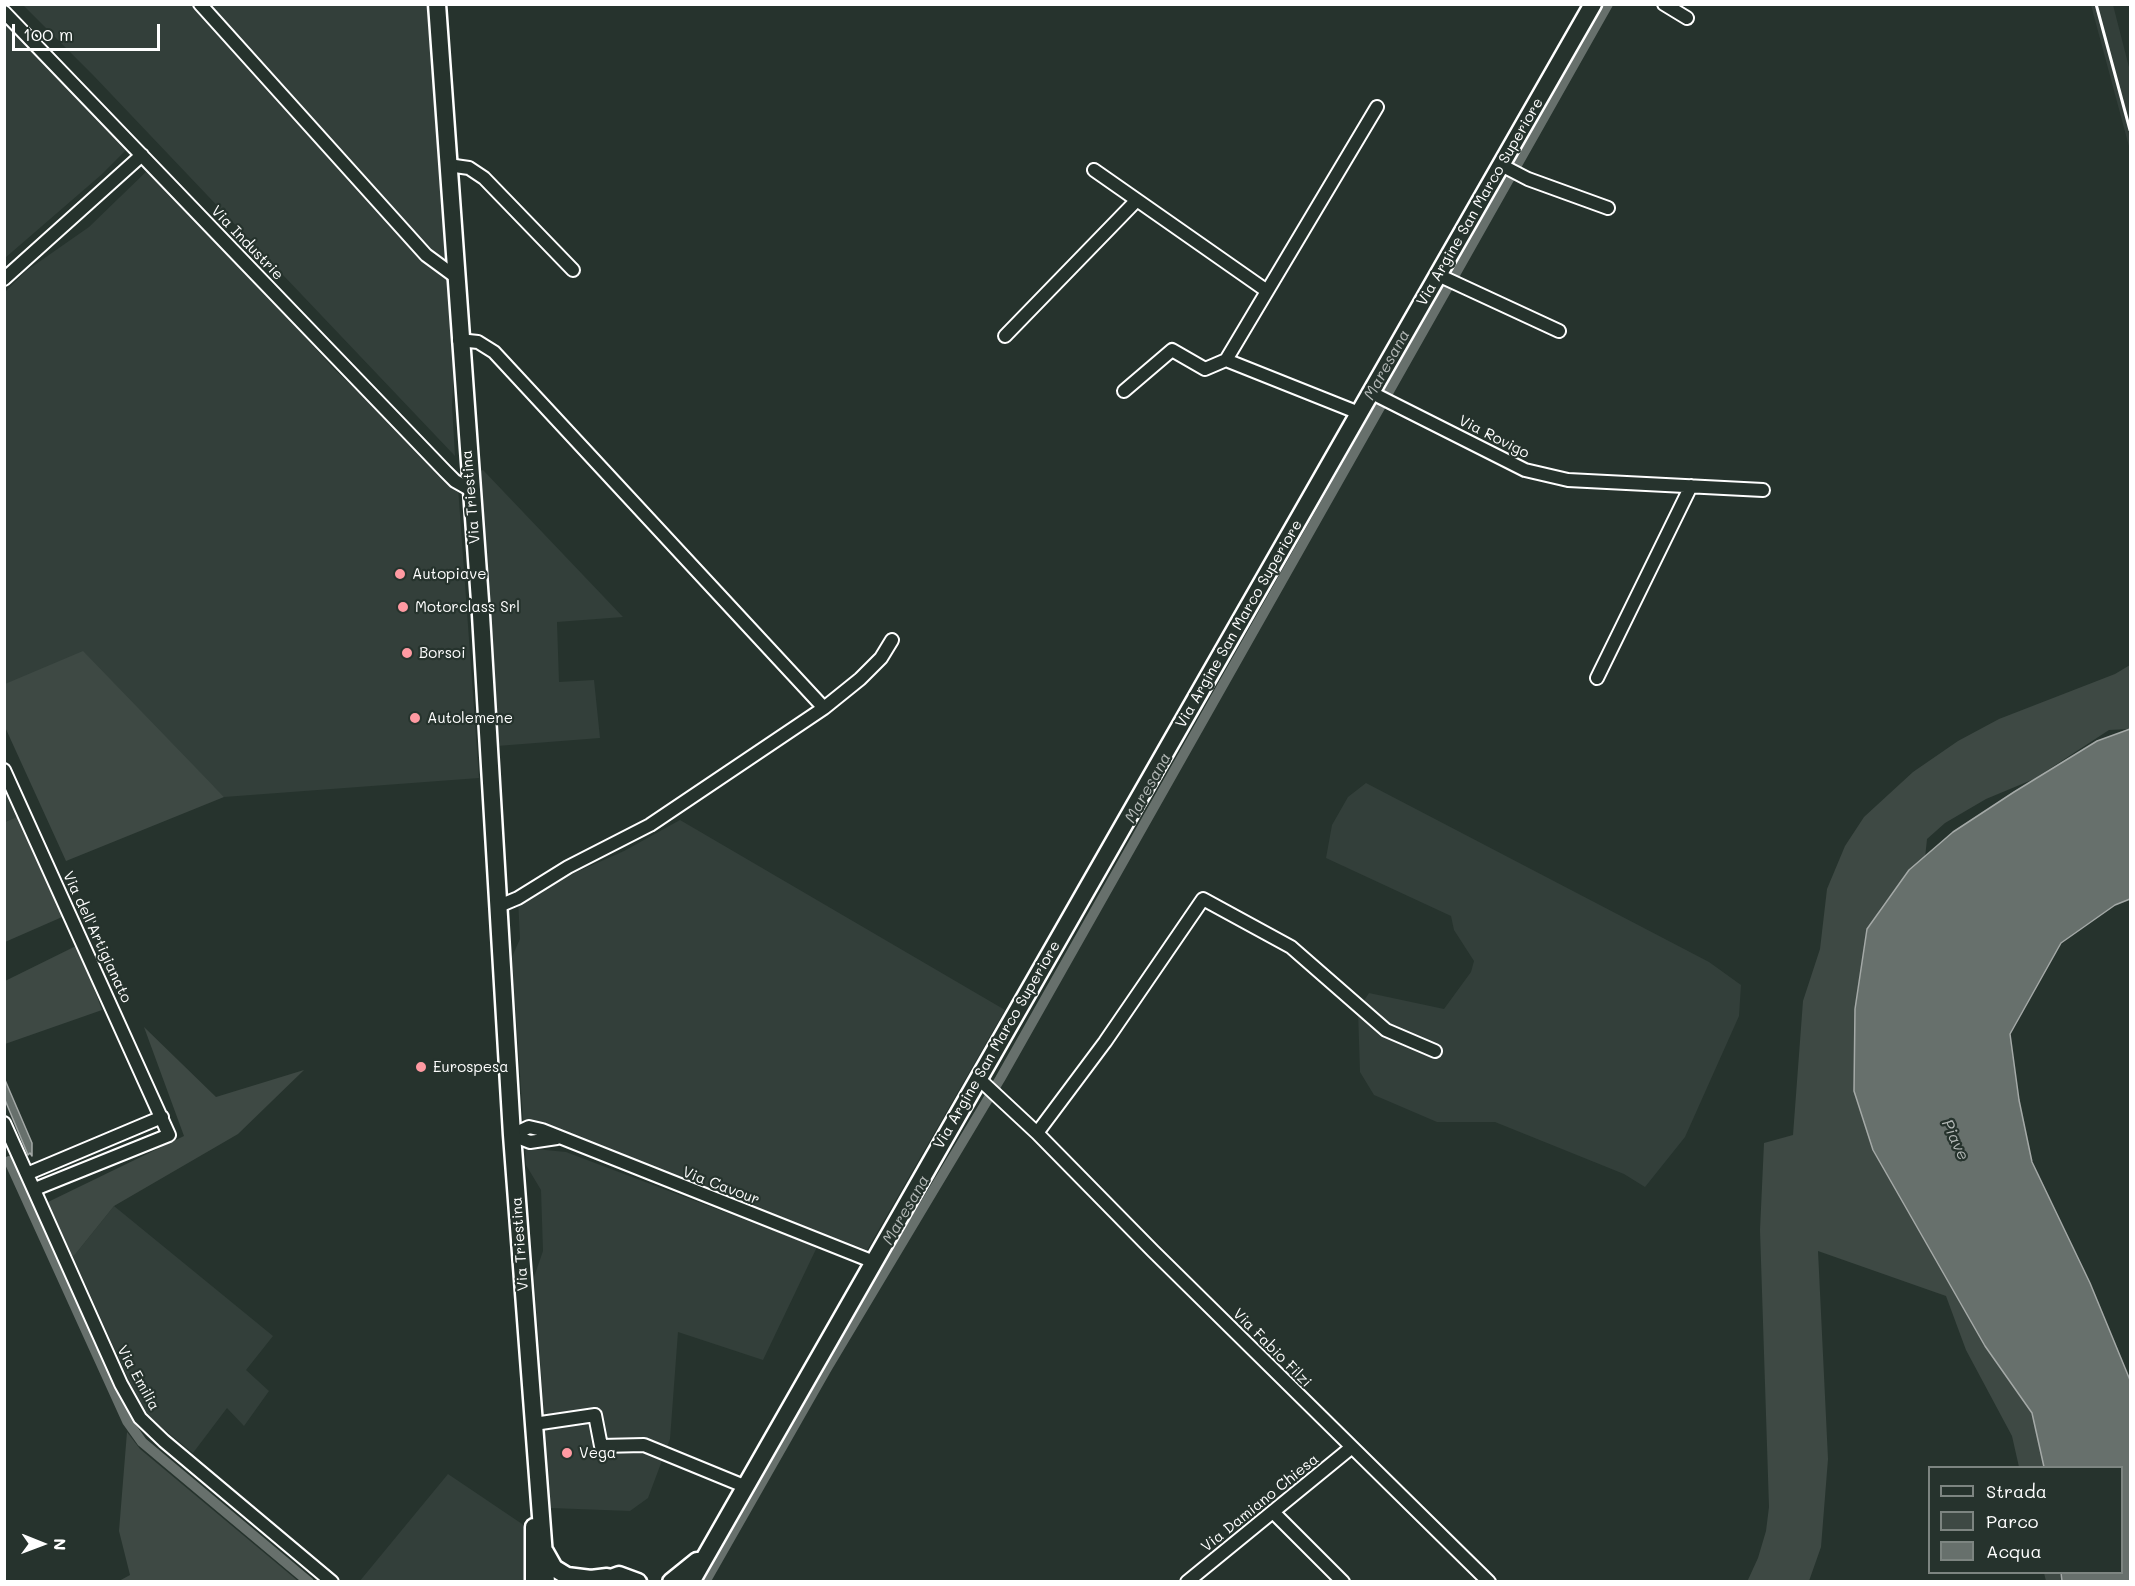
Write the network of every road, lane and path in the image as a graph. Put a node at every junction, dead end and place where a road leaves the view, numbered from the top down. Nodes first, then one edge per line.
1 (200, 4) edge
2 (437, 4) edge
3 (1593, 4) edge
4 (1664, 4) edge
5 (4, 12) edge
6 (1686, 18) dead end
7 (1377, 107) dead end
8 (142, 154) junction
9 (448, 165) junction
10 (1504, 167) junction
11 (1094, 170) dead end
12 (1137, 200) junction
13 (1608, 208) dead end
14 (573, 270) dead end
15 (1440, 276) junction
16 (456, 277) junction
17 (4, 279) edge
18 (1267, 291) junction
19 (1559, 331) dead end
20 (1005, 336) dead end
21 (459, 340) junction
22 (1226, 360) junction
23 (1124, 392) dead end
24 (1374, 395) junction
25 (1359, 413) junction
26 (1691, 486) junction
27 (471, 490) junction
28 (1763, 490) dead end
29 (892, 640) dead end
30 (1597, 678) dead end
31 (824, 708) junction
32 (4, 770) edge
33 (499, 906) junction
34 (1435, 1051) dead end
35 (981, 1080) junction
36 (162, 1117) junction
37 (4, 1124) edge
38 (1037, 1133) junction
39 (512, 1134) junction
40 (14, 1151) edge
41 (28, 1173) junction
42 (35, 1189) junction
43 (874, 1262) junction
44 (534, 1424) junction
45 (1352, 1447) junction
46 (538, 1470) junction
47 (744, 1486) junction
48 (1274, 1513) junction
49 (544, 1551) junction
50 (704, 1554) junction
51 (603, 1579) edge
52 (1192, 1580) edge
53 (332, 1581) edge
54 (534, 1581) edge
55 (546, 1581) edge
56 (637, 1581) edge
57 (671, 1581) edge
58 (690, 1581) edge
59 (1343, 1581) edge
60 (1489, 1581) edge

1 - 16 street
2 - 9 street, Via Triestina
3 - 10 street, Via Argine San Marco Superiore
4 - 6 street
5 - 8 street, Via Industrie
7 - 18 street
8 - 17 street
8 - 27 street, Via Industrie
9 - 14 street
9 - 16 street, Via Triestina
10 - 13 street
10 - 15 street, Via Argine San Marco Superiore
11 - 12 street
12 - 18 street
12 - 20 street
15 - 19 street
15 - 24 street, Via Argine San Marco Superiore
16 - 21 street, Via Triestina
18 - 22 street
21 - 27 street, Via Triestina
21 - 31 street
22 - 23 street
22 - 25 street
24 - 25 street, Via Argine San Marco Superiore
24 - 26 street, Via Rovigo
25 - 35 street, Via Argine San Marco Superiore
26 - 28 street, Via Rovigo
26 - 30 street
27 - 33 street, Via Triestina
29 - 31 street
31 - 33 street
32 - 36 street, Via dell'Artigianato
33 - 39 street, Via Triestina
34 - 38 street
35 - 38 street, Via Fabio Filzi
35 - 43 street, Via Argine San Marco Superiore
36 - 41 street
36 - 42 street
37 - 40 street, Via Emilia
38 - 45 street, Via Fabio Filzi
39 - 43 street, Via Cavour
39 - 44 street, Via Triestina
40 - 41 street, Via Emilia
41 - 42 street, Via Emilia
42 - 53 street, Via Emilia
43 - 47 street, Via Argine San Marco Superiore
44 - 46 street, Via Triestina
44 - 47 street
45 - 48 street, Via Damiano Chiesa
45 - 60 street, Via Fabio Filzi
46 - 49 street, Via Triestina
46 - 54 street
47 - 50 street, Via Argine San Marco Superiore
48 - 52 street, Via Damiano Chiesa
48 - 59 street
49 - 51 street
49 - 55 street, Via Triestina
50 - 57 street
50 - 58 street
51 - 56 street

